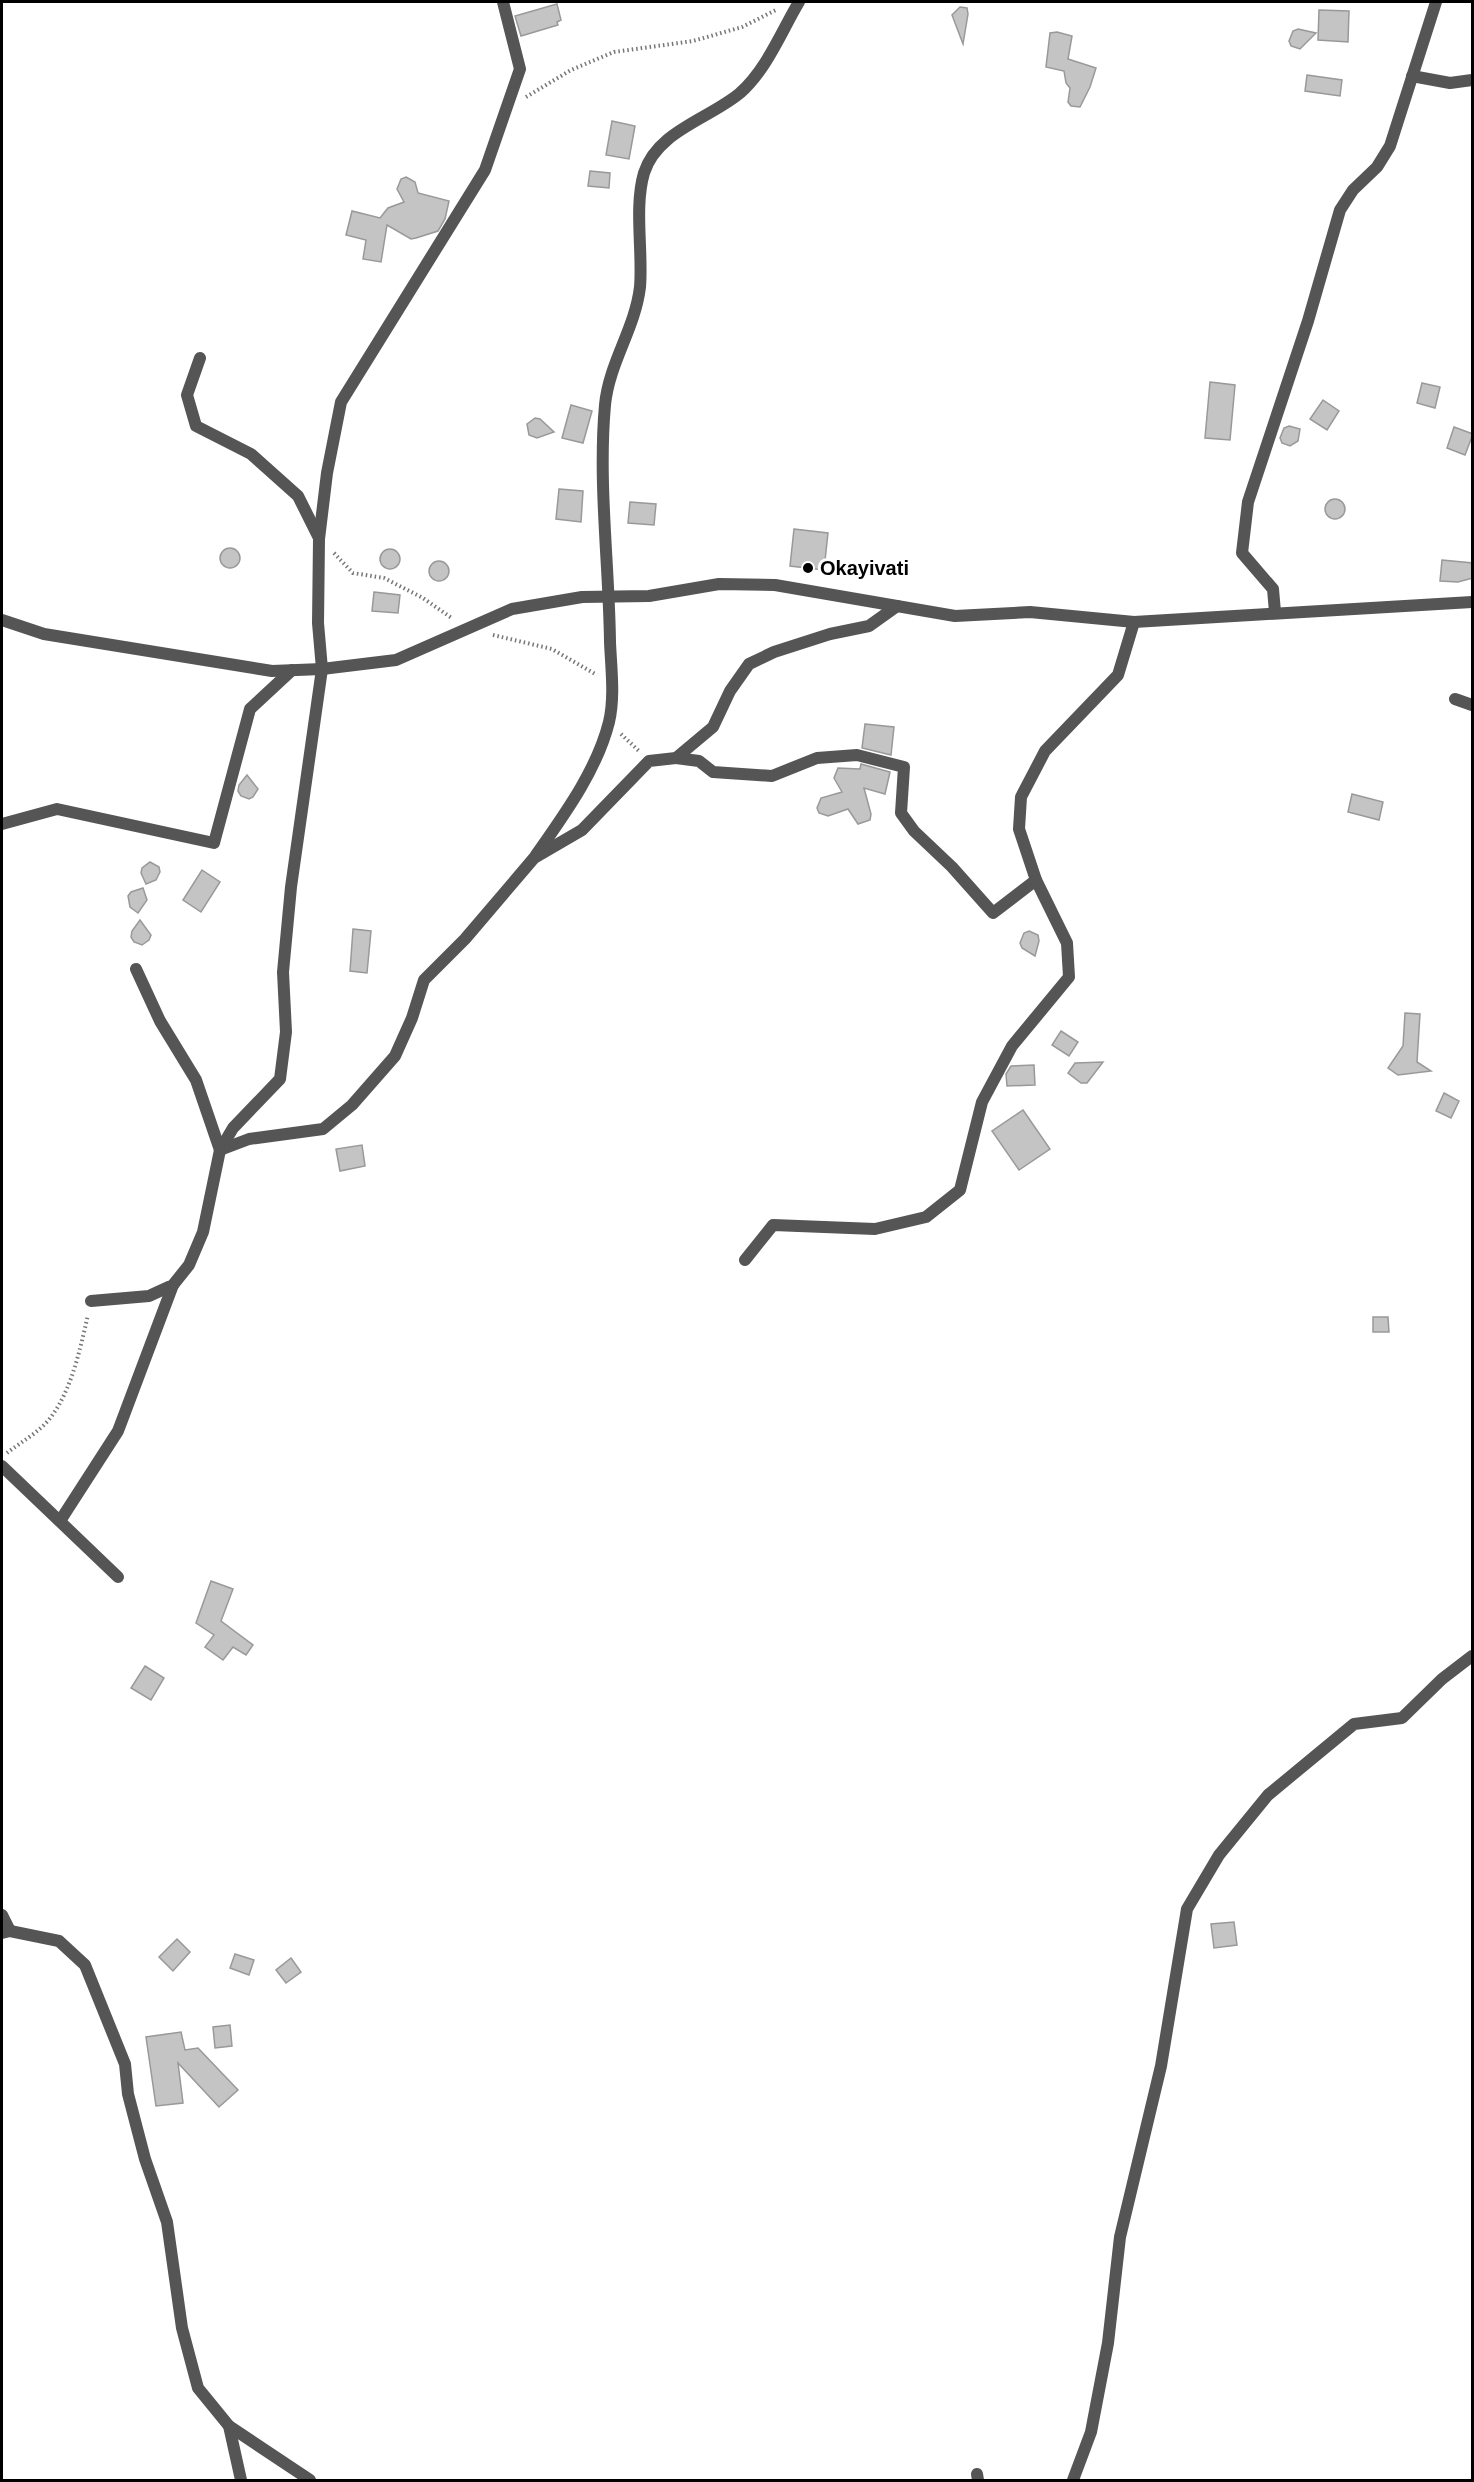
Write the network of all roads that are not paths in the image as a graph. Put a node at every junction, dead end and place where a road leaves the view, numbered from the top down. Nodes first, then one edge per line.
1 (503, 2) edge
2 (799, 2) edge
3 (1436, 2) edge
4 (1412, 76) junction
5 (1473, 80) edge
6 (200, 358) dead end
7 (319, 539) junction
8 (610, 596) junction
9 (1473, 602) edge
10 (897, 606) junction
11 (1275, 612) junction
12 (2, 620) edge
13 (1134, 622) junction
14 (322, 669) junction
15 (292, 670) junction
16 (1455, 699) dead end
17 (1473, 705) edge
18 (676, 758) junction
19 (2, 824) edge
20 (534, 858) junction
21 (1036, 880) junction
22 (136, 969) dead end
23 (220, 1150) junction
24 (745, 1260) dead end
25 (172, 1285) junction
26 (91, 1301) road end
27 (2, 1466) edge
28 (60, 1521) junction
29 (118, 1577) dead end
30 (1473, 1656) edge
31 (2, 1915) edge
32 (6, 1932) edge
33 (229, 2426) junction
34 (241, 2481) edge
35 (310, 2481) edge
36 (1073, 2481) edge

1 - 7 street
2 - 8 street
3 - 4 street
4 - 5 street
4 - 11 street
6 - 7 street
7 - 14 street
8 - 10 street
8 - 14 street
8 - 20 street
9 - 11 street
10 - 13 street
10 - 18 street
11 - 13 street
12 - 15 street
13 - 21 street
14 - 15 street
14 - 23 street
15 - 19 street
16 - 17 street
18 - 20 street
18 - 21 street
20 - 23 street
21 - 24 street
22 - 23 street
23 - 25 street
25 - 26 street
25 - 28 street
27 - 28 street
28 - 29 street
30 - 36 street
31 - 32 street
32 - 33 street
33 - 34 street
33 - 35 street

